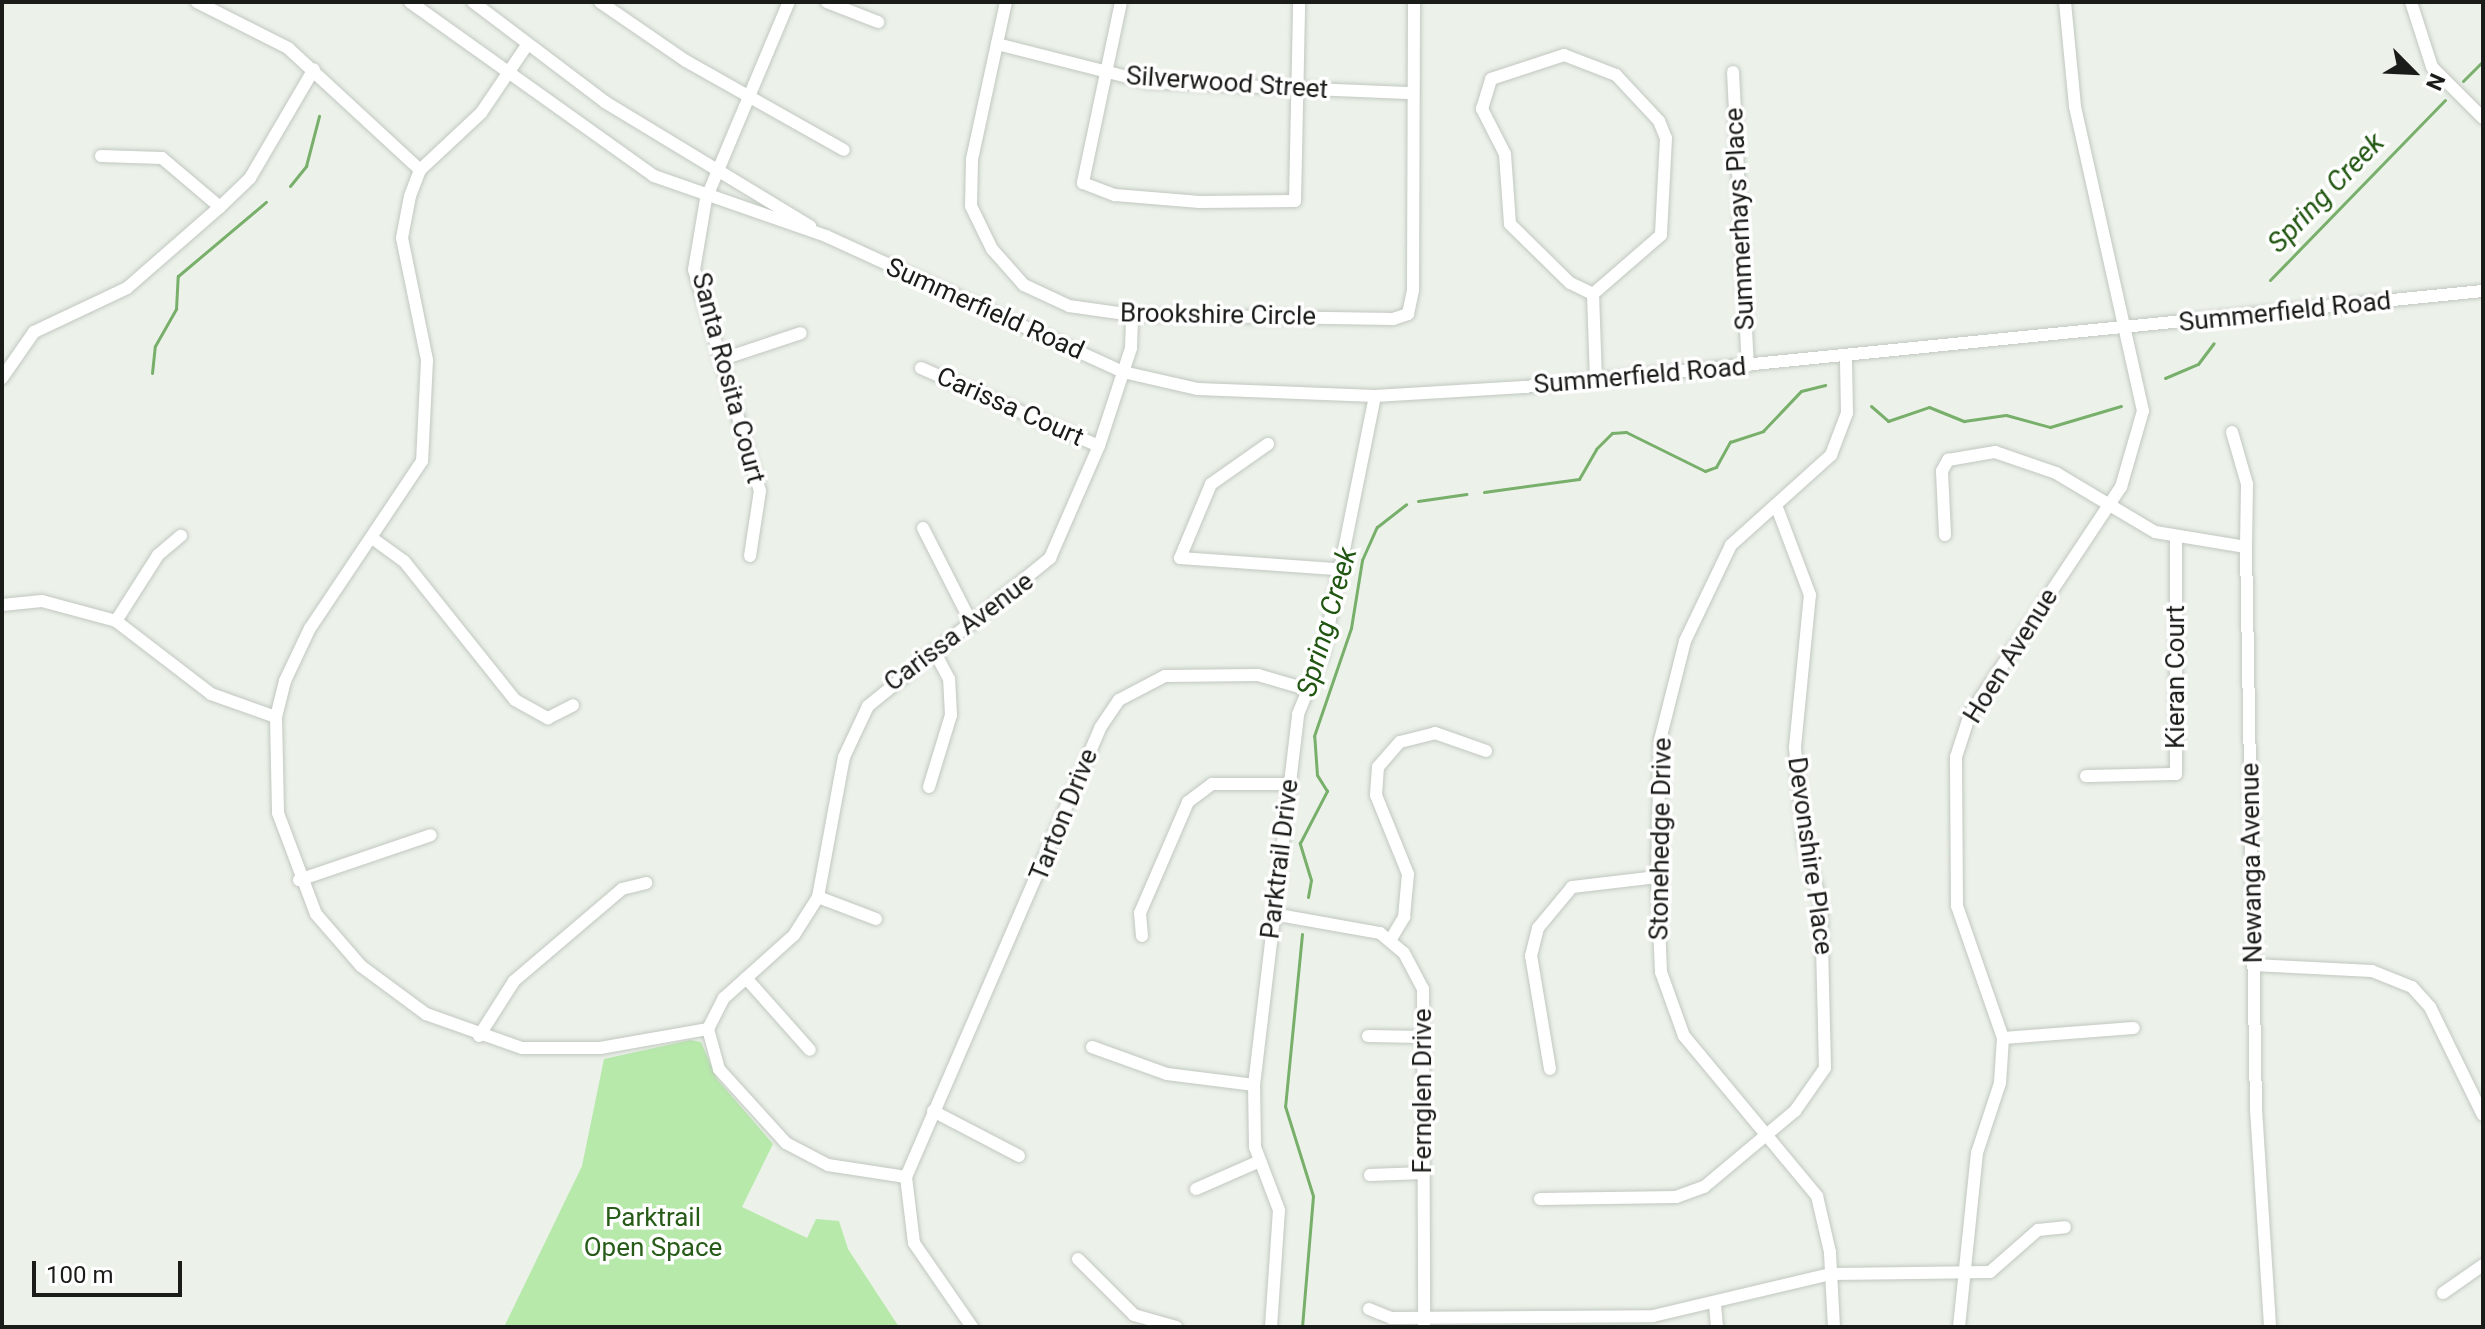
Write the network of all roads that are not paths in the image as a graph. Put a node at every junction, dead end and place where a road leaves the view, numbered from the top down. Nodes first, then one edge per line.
1 (197, 2) edge
2 (410, 2) edge
3 (473, 2) edge
4 (600, 2) edge
5 (789, 2) edge
6 (827, 2) edge
7 (1006, 2) edge
8 (1121, 2) edge
9 (1299, 2) edge
10 (1414, 2) edge
11 (2065, 2) edge
12 (2411, 2) edge
13 (878, 22) dead end
14 (997, 44) junction
15 (525, 48) junction
16 (314, 69) junction
17 (1733, 72) dead end
18 (511, 73) junction
19 (1104, 73) junction
20 (1299, 89) junction
21 (1413, 93) junction
22 (750, 97) junction
23 (2483, 118) edge
24 (844, 150) dead end
25 (101, 156) dead end
26 (420, 170) junction
27 (718, 170) junction
28 (706, 199) junction
29 (220, 207) junction
30 (826, 236) junction
31 (2483, 291) edge
32 (1593, 294) junction
33 (1132, 315) junction
34 (2128, 329) junction
35 (801, 333) dead end
36 (720, 360) junction
37 (1846, 360) junction
38 (1748, 366) junction
39 (921, 368) dead end
40 (1123, 372) junction
41 (2, 378) edge
42 (1596, 381) junction
43 (1375, 396) junction
44 (2232, 432) dead end
45 (1268, 444) dead end
46 (1099, 446) junction
47 (1776, 505) junction
48 (2107, 507) junction
49 (923, 528) dead end
50 (1945, 535) dead end
51 (181, 536) dead end
52 (372, 538) junction
53 (2176, 539) junction
54 (2246, 547) junction
55 (750, 556) dead end
56 (1335, 569) junction
57 (2, 605) edge
58 (116, 621) junction
59 (972, 624) junction
60 (934, 651) junction
61 (1306, 689) junction
62 (573, 705) dead end
63 (276, 717) junction
64 (1486, 751) dead end
65 (2086, 776) dead end
66 (1288, 784) junction
67 (929, 787) dead end
68 (431, 835) dead end
69 (1657, 877) junction
70 (299, 880) junction
71 (646, 883) dead end
72 (818, 897) junction
73 (1273, 914) junction
74 (876, 919) dead end
75 (1142, 936) dead end
76 (1391, 939) junction
77 (2254, 965) junction
78 (746, 978) junction
79 (2134, 1028) dead end
80 (708, 1029) junction
81 (479, 1036) junction
82 (1368, 1036) dead end
83 (1423, 1037) junction
84 (2003, 1038) junction
85 (1092, 1047) dead end
86 (810, 1050) dead end
87 (1550, 1069) dead end
88 (1254, 1085) junction
89 (933, 1111) junction
90 (2483, 1115) edge
91 (1768, 1135) junction
92 (1019, 1156) dead end
93 (1260, 1161) junction
94 (1423, 1173) junction
95 (1370, 1175) dead end
96 (906, 1177) junction
97 (1196, 1189) dead end
98 (1540, 1199) dead end
99 (2065, 1227) dead end
100 (1078, 1259) dead end
101 (2483, 1265) edge
102 (1831, 1274) junction
103 (1960, 1274) junction
104 (2443, 1293) dead end
105 (1715, 1304) junction
106 (1369, 1309) dead end
107 (1424, 1322) edge
108 (1542, 1324) edge
109 (972, 1327) edge
110 (1176, 1327) edge
111 (1271, 1327) edge
112 (1717, 1327) edge
113 (1834, 1327) edge
114 (1959, 1327) edge
115 (2270, 1327) edge

1 - 16 street
2 - 18 street, Summerfield Road
3 - 15 street, Summerfield Road
4 - 22 street
5 - 22 street, Santa Rosita Court
6 - 13 street
7 - 14 street, Brookshire Circle
8 - 19 street
9 - 20 street
10 - 21 street, Brookshire Circle
11 - 34 street, Hoen Avenue
12 - 23 street
14 - 19 street, Silverwood Street
14 - 33 street, Brookshire Circle
15 - 18 street
15 - 27 street, Summerfield Road
16 - 26 street
16 - 29 street
17 - 38 street, Summerhays Place
18 - 26 street
18 - 28 street, Summerfield Road
19 - 20 street, Silverwood Street
19 - 20 street
20 - 21 street, Silverwood Street
21 - 33 street, Brookshire Circle
22 - 24 street
22 - 27 street, Santa Rosita Court
25 - 29 street
26 - 52 street
27 - 28 street, Santa Rosita Court
27 - 30 street, Summerfield Road
28 - 30 street, Summerfield Road
28 - 36 street, Santa Rosita Court
29 - 41 street
30 - 40 street, Summerfield Road
31 - 34 street, Summerfield Road
32 - 32 street
32 - 42 street
33 - 40 street, Carissa Avenue
34 - 37 street, Summerfield Road
34 - 48 street, Hoen Avenue
35 - 36 street
36 - 55 street, Santa Rosita Court
37 - 38 street, Summerfield Road
37 - 47 street, Stonehedge Drive
38 - 42 street, Summerfield Road
39 - 46 street, Carissa Court
40 - 43 street, Summerfield Road
40 - 46 street, Carissa Avenue
42 - 43 street, Summerfield Road
43 - 56 street, Parktrail Drive
44 - 54 street, Newanga Avenue
45 - 56 street
46 - 59 street, Carissa Avenue
47 - 69 street, Stonehedge Drive
47 - 91 street, Devonshire Place
48 - 50 street
48 - 53 street
48 - 84 street, Hoen Avenue
49 - 59 street
51 - 58 street
52 - 62 street
52 - 63 street
53 - 54 street
53 - 65 street, Kieran Court
54 - 77 street, Newanga Avenue
56 - 61 street, Parktrail Drive
57 - 58 street
58 - 63 street
59 - 60 street, Carissa Avenue
60 - 67 street
60 - 72 street, Carissa Avenue
61 - 66 street, Parktrail Drive
61 - 89 street, Tarton Drive
63 - 70 street
64 - 76 street
66 - 73 street, Parktrail Drive
66 - 75 street
68 - 70 street
69 - 87 street
69 - 91 street, Stonehedge Drive
70 - 81 street
71 - 81 street
72 - 74 street
72 - 78 street, Carissa Avenue
73 - 76 street
73 - 88 street, Parktrail Drive
76 - 83 street, Fernglen Drive
77 - 90 street
77 - 115 street, Newanga Avenue
78 - 80 street, Carissa Avenue
78 - 86 street
79 - 84 street
80 - 81 street
80 - 96 street
82 - 83 street
83 - 94 street, Fernglen Drive
84 - 103 street, Hoen Avenue
85 - 88 street
88 - 93 street, Parktrail Drive
89 - 92 street
89 - 96 street, Tarton Drive
91 - 98 street, Devonshire Place
91 - 102 street, Stonehedge Drive
93 - 97 street
93 - 111 street, Parktrail Drive
94 - 95 street
94 - 107 street, Fernglen Drive
96 - 109 street
99 - 103 street
100 - 110 street
101 - 104 street
102 - 103 street
102 - 105 street
102 - 113 street, Stonehedge Drive
103 - 114 street, Hoen Avenue
105 - 108 street
105 - 112 street
106 - 107 street
107 - 108 street

